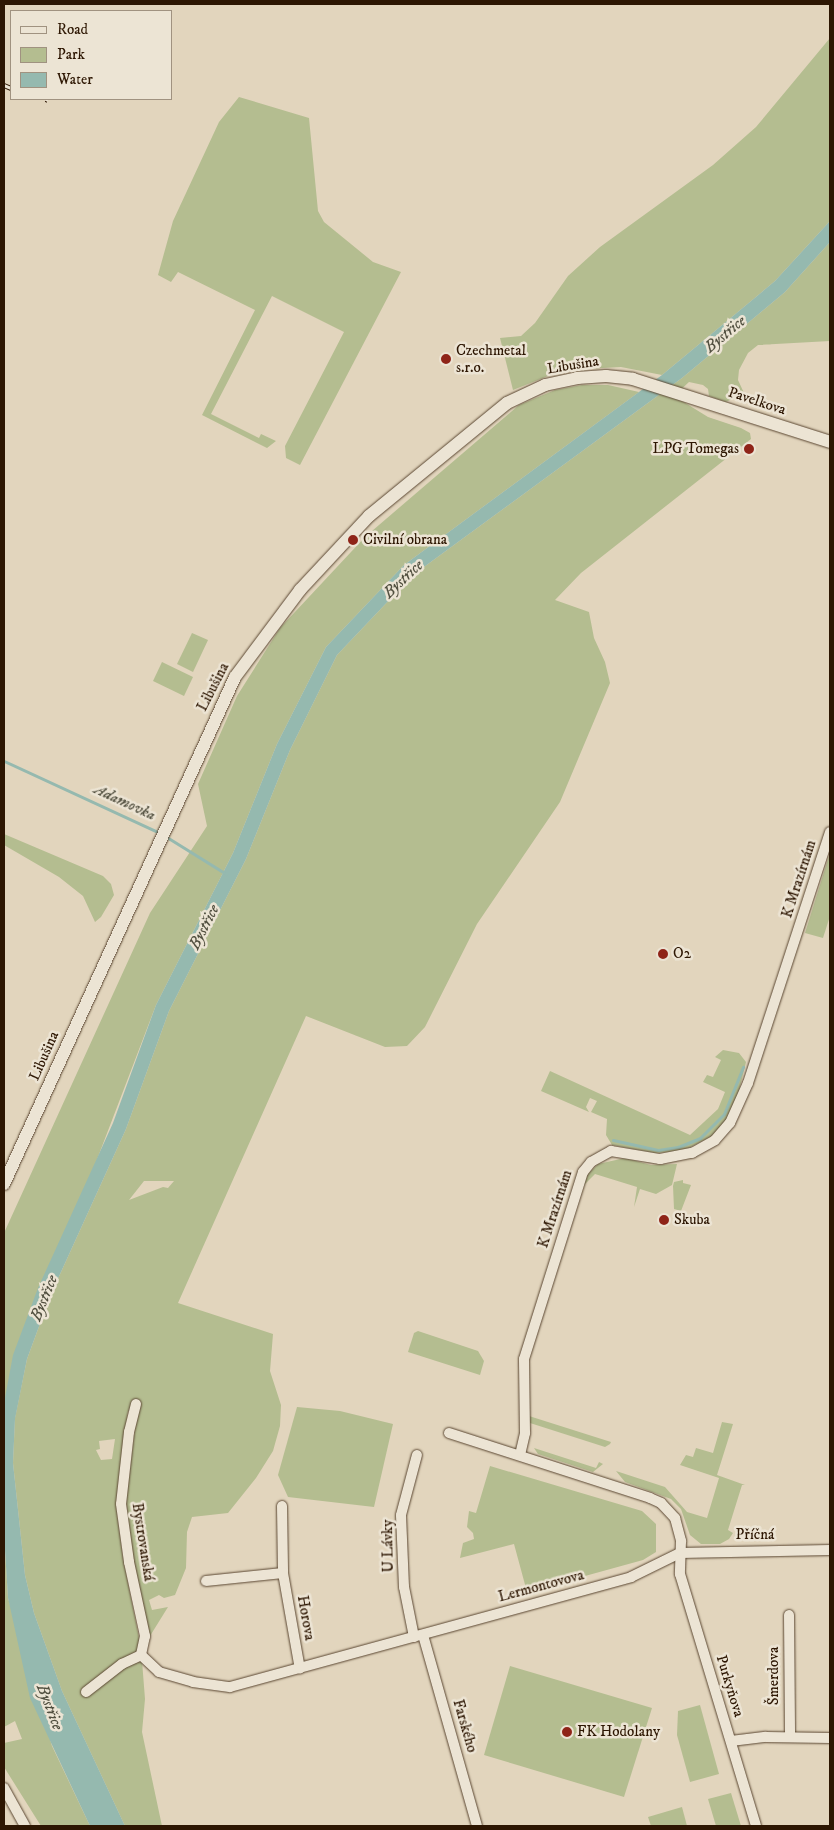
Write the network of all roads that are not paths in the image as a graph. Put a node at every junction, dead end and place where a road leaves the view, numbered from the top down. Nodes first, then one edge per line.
1 (674, 391) joint
2 (830, 442) edge
3 (830, 832) edge
4 (4, 1184) edge
5 (136, 1404) dead end
6 (449, 1432) dead end
7 (417, 1455) dead end
8 (520, 1455) junction
9 (282, 1506) dead end
10 (830, 1550) edge
11 (680, 1553) junction
12 (283, 1573) junction
13 (206, 1581) dead end
14 (789, 1615) dead end
15 (419, 1636) junction
16 (141, 1655) junction
17 (300, 1669) junction
18 (86, 1692) dead end
19 (790, 1737) junction
20 (830, 1738) edge
21 (731, 1742) junction
22 (4, 1788) edge
23 (25, 1826) edge
24 (477, 1826) edge
25 (756, 1826) edge

1 - 2 street, Pavelkova
1 - 4 street, Libušina
3 - 8 street, K Mrazírnám
5 - 16 street, Bystrovanská
6 - 8 street
7 - 15 street, U Lávky
8 - 11 street
9 - 12 street, Horova
10 - 11 street, Příčná
11 - 15 street, Lermontovova
11 - 21 street, Purkyňova
12 - 13 street
12 - 17 street, Horova
14 - 19 street, Šmerdova
15 - 17 street, Lermontovova
15 - 24 street, Farského
16 - 17 street, Lermontovova
16 - 18 street
19 - 20 street
19 - 21 street
21 - 25 street, Purkyňova
22 - 23 street

